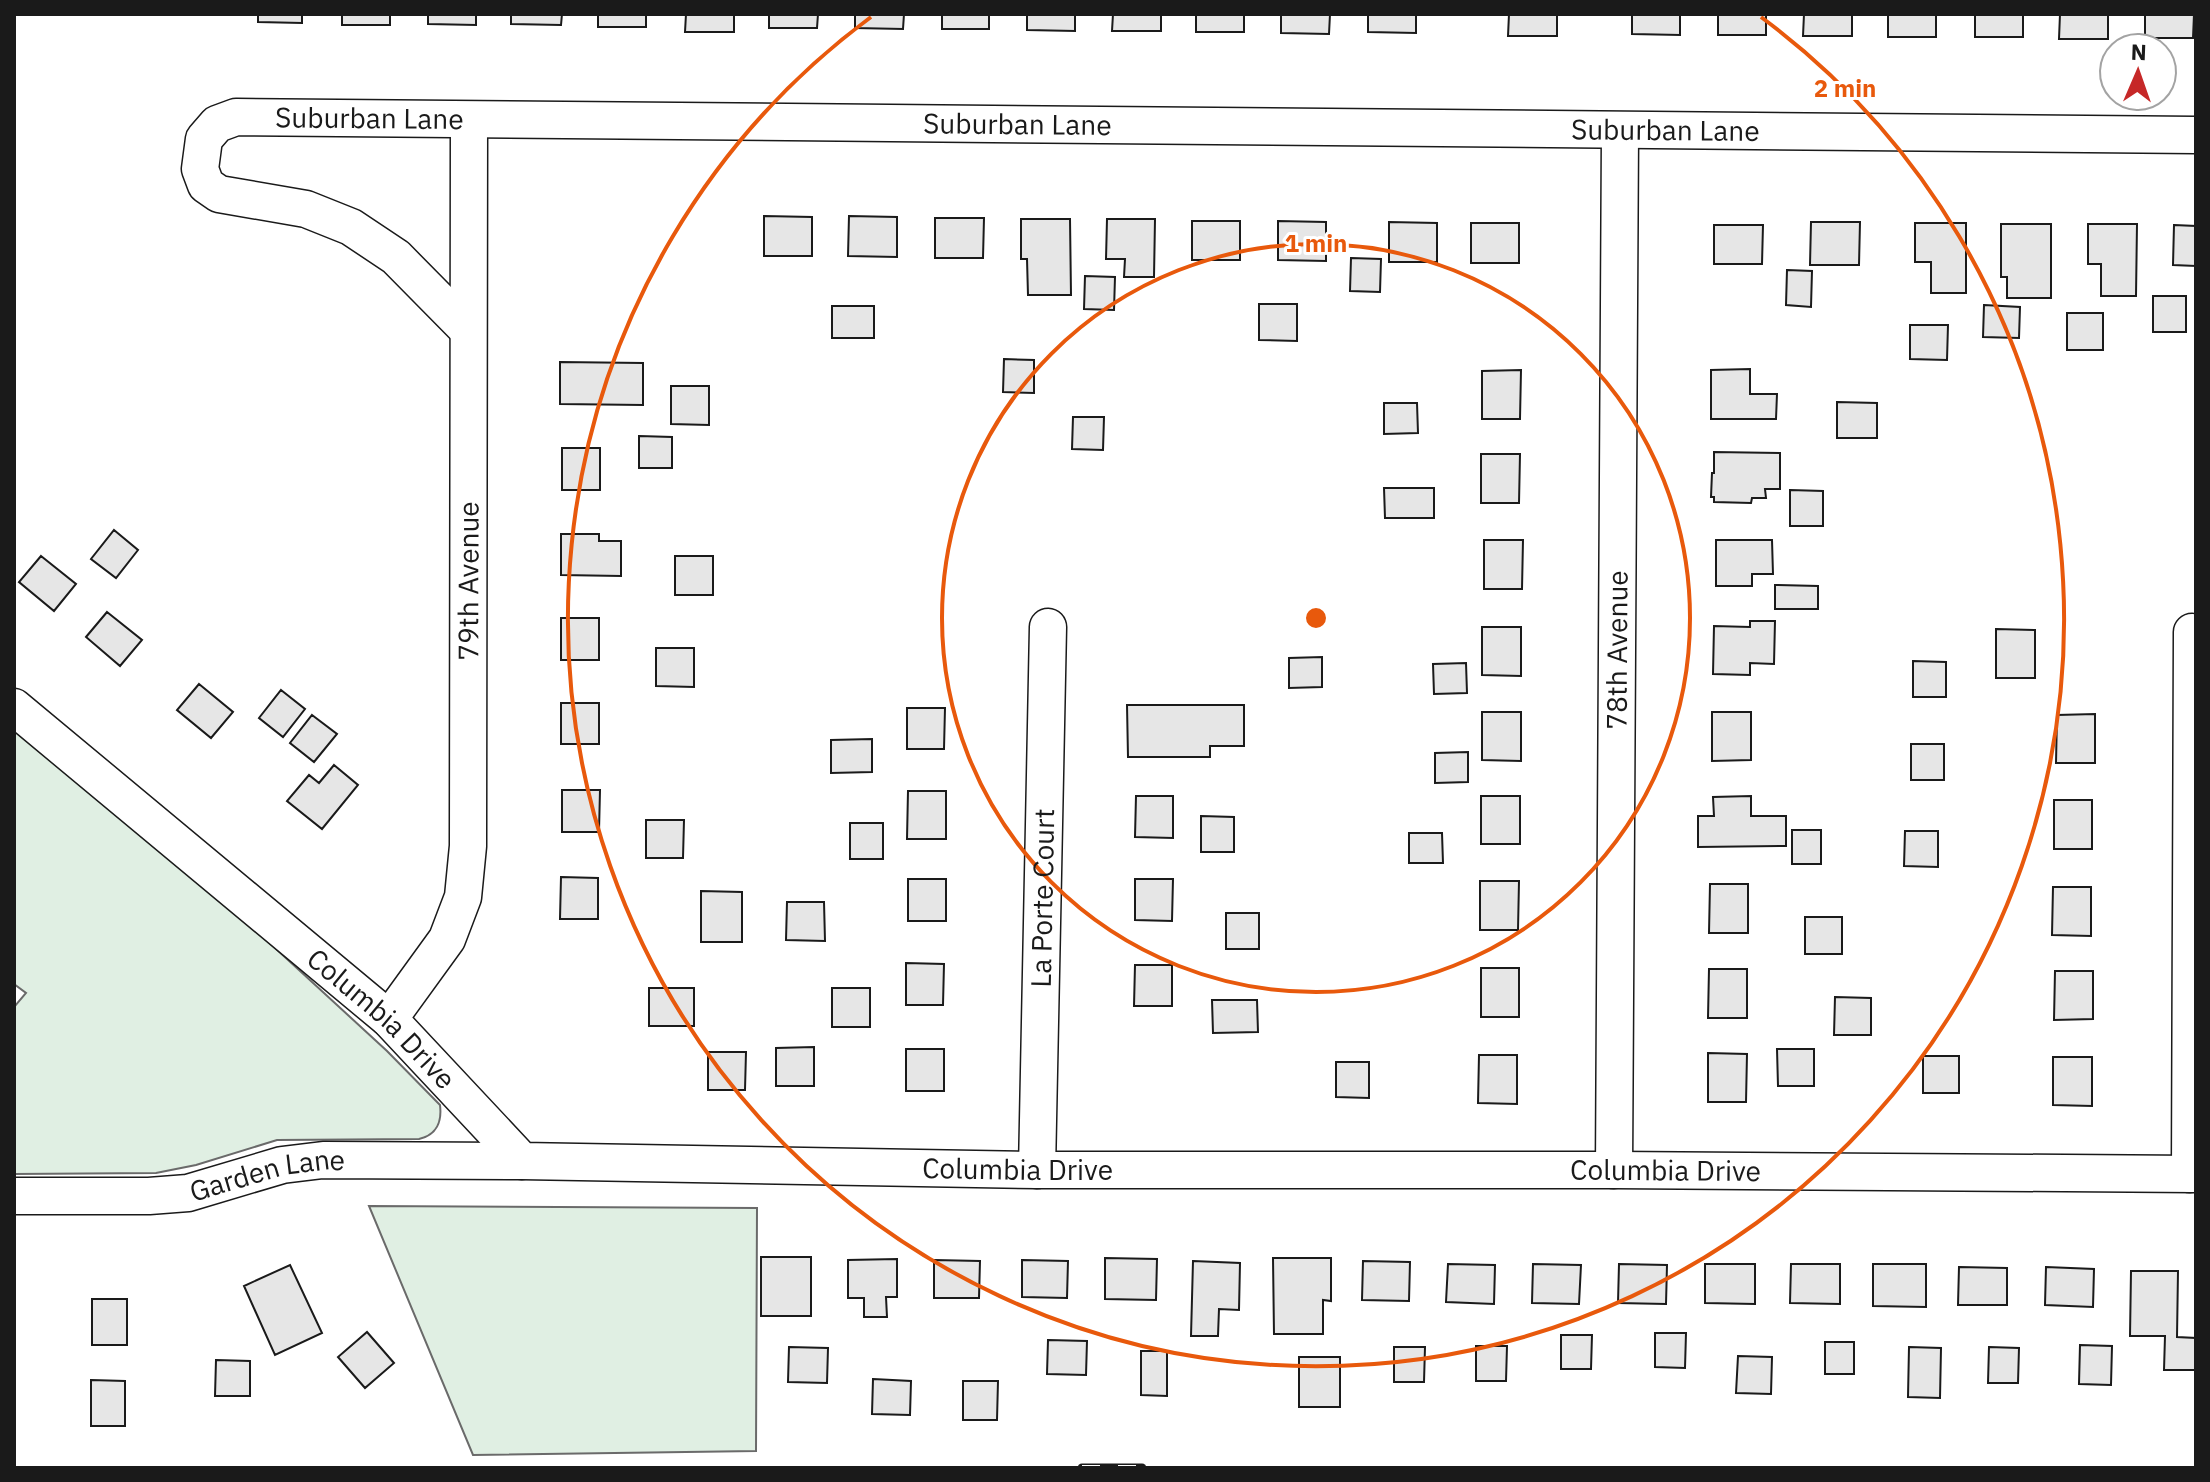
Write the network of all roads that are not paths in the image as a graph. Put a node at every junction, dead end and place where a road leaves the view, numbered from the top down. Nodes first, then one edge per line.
1 (469, 120) junction
2 (1620, 132) junction
3 (2196, 135) edge
4 (468, 330) junction
5 (1048, 627) dead end
6 (2192, 632) dead end
7 (14, 707) edge
8 (389, 1019) junction
9 (522, 1161) junction
10 (1037, 1170) junction
11 (1614, 1170) junction
12 (2193, 1174) edge
13 (14, 1196) edge

1 - 2 street, Suburban Lane
1 - 4 street, 79th Avenue
1 - 4 street, Suburban Lane
2 - 3 street, Suburban Lane
2 - 11 street, 78th Avenue
4 - 8 street, 79th Avenue
5 - 10 street, La Porte Court
6 - 12 street
7 - 8 street, Columbia Drive
8 - 9 street, Columbia Drive
9 - 10 street, Columbia Drive
9 - 13 street, Garden Lane
10 - 11 street, Columbia Drive
11 - 12 street, Columbia Drive

